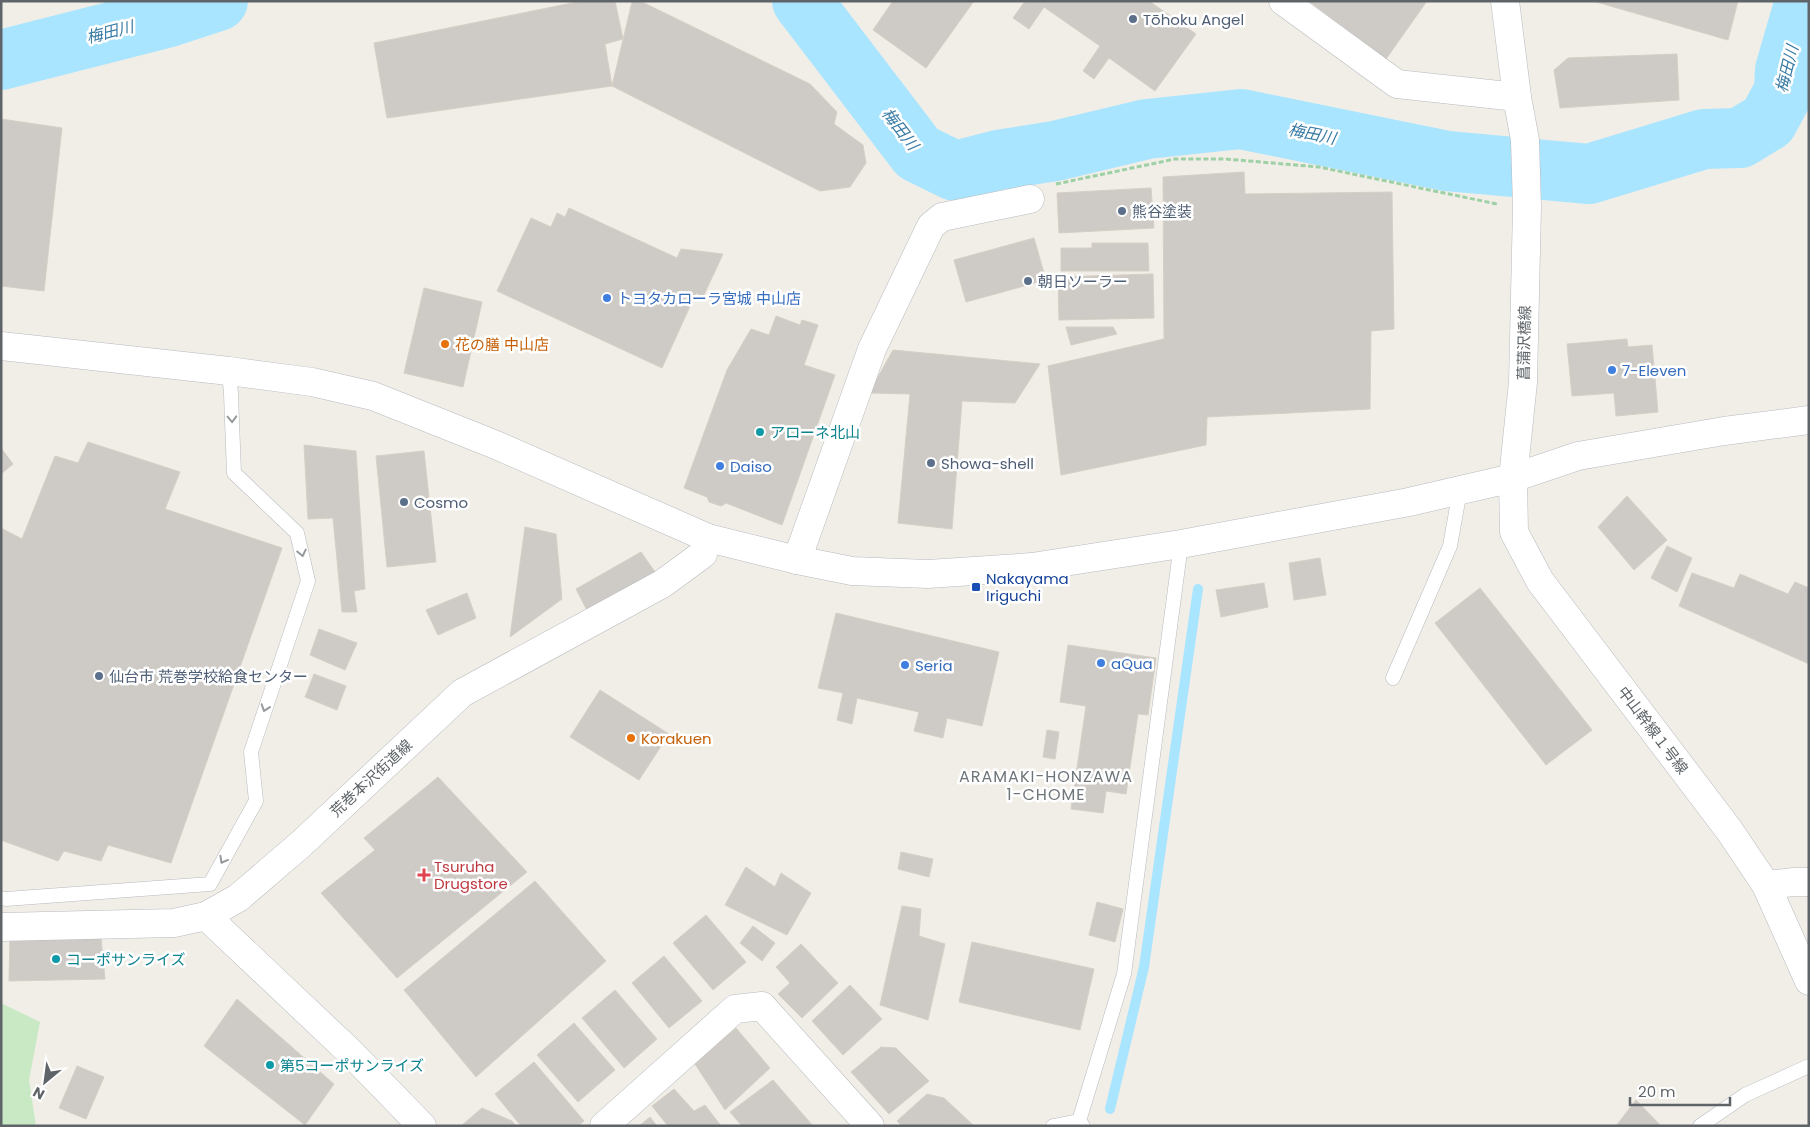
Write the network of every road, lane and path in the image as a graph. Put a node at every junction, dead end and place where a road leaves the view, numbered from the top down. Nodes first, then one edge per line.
1 (1283, 1) edge
2 (1505, 1) edge
3 (1517, 97) junction
4 (1030, 199) joint
5 (1515, 206) junction
6 (1, 346) edge
7 (229, 371) junction
8 (1809, 420) edge
9 (1513, 478) junction
10 (1460, 490) junction
11 (708, 538) junction
12 (1180, 544) junction
13 (796, 560) junction
14 (1394, 678) dead end
15 (1809, 882) edge
16 (1766, 885) junction
17 (1, 898) edge
18 (206, 916) junction
19 (1, 927) edge
20 (1809, 981) edge
21 (1809, 1066) edge
22 (1081, 1123) edge
23 (422, 1126) edge
24 (604, 1126) edge
25 (870, 1126) edge
26 (1053, 1126) edge
27 (1700, 1126) edge

1 - 3 street
2 - 3 street
3 - 5 street, 菖蒲沢橋線
4 - 5 path
4 - 13 street
5 - 9 street, 菖蒲沢橋線
6 - 7 street
7 - 11 street
7 -> 17 lane
8 - 9 street
9 - 10 street
9 - 16 street, 中山幹線１号線
10 - 12 street
10 - 14 lane
11 - 13 street
11 - 18 street, 荒巻本沢街道線
12 - 13 street
12 - 22 lane
15 - 16 street
16 - 20 street, 中山幹線１号線
18 - 19 street, 荒巻本沢街道線
18 - 23 street
21 - 27 lane
22 - 26 lane
24 - 25 street

